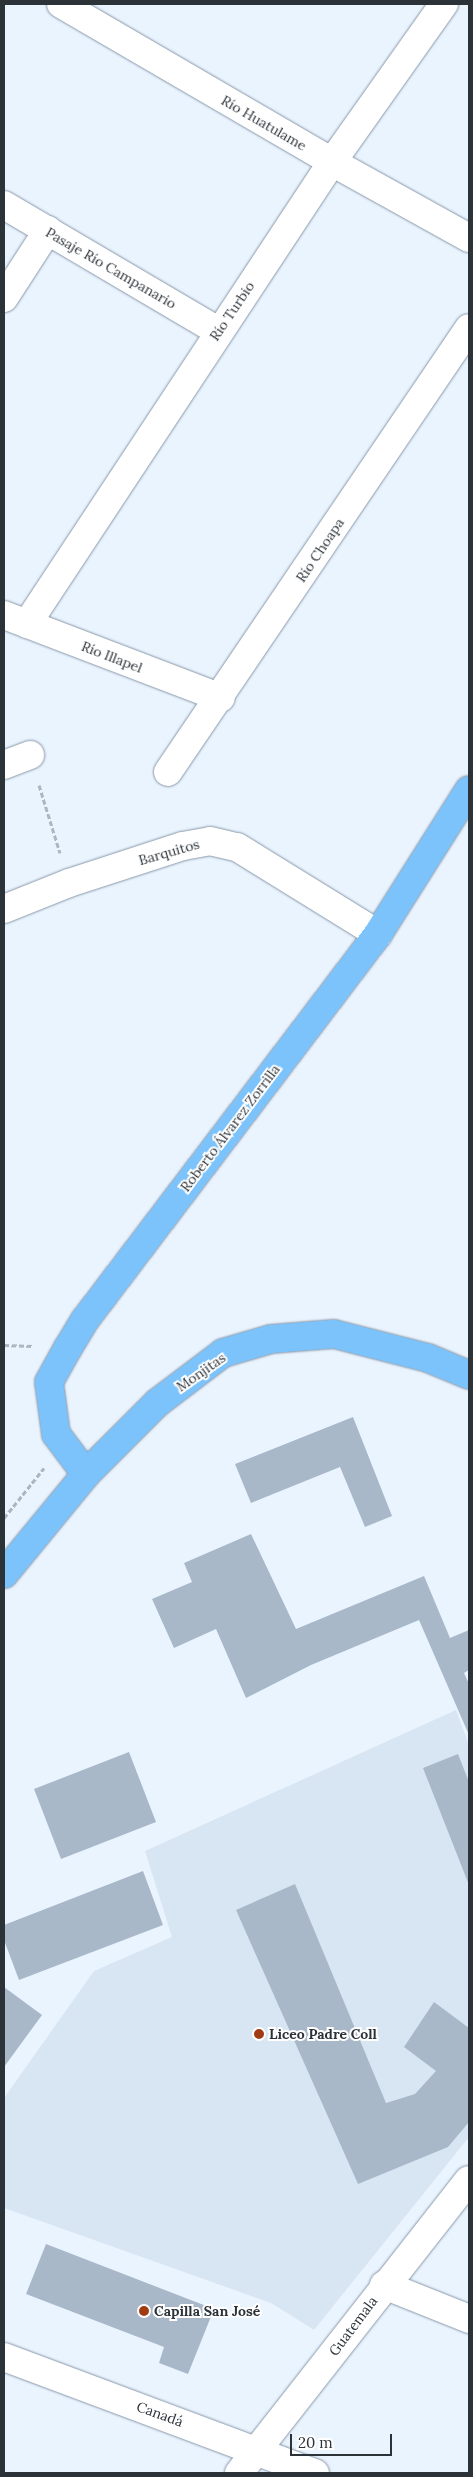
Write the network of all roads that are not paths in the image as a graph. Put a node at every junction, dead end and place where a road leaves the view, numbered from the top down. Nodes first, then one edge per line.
1 (62, 4) edge
2 (444, 4) edge
3 (332, 162) junction
4 (4, 204) edge
5 (48, 230) junction
6 (469, 238) edge
7 (4, 298) edge
8 (469, 328) edge
9 (218, 331) junction
10 (15, 619) edge
11 (221, 698) junction
12 (30, 756) road end
13 (4, 765) edge
14 (168, 772) dead end
15 (469, 790) edge
16 (4, 909) edge
17 (378, 934) junction
18 (469, 1374) edge
19 (86, 1474) junction
20 (4, 1574) edge
21 (469, 2180) edge
22 (384, 2285) junction
23 (469, 2319) edge
24 (4, 2357) edge
25 (258, 2450) junction
26 (239, 2473) edge
27 (315, 2473) edge

1 - 3 street, Río Huatulame
2 - 3 street, Río Turbio
3 - 6 street, Río Huatulame
3 - 9 street, Río Turbio
4 - 5 street, Pasaje Río Campanario
5 - 7 street
5 - 9 street, Pasaje Río Campanario
8 - 11 street, Río Choapa
9 - 10 street, Río Turbio
10 - 11 street, Río Illapel
11 - 14 street, Río Choapa
12 - 13 street
15 - 17 main road, Roberto Álvarez Zorrilla
16 - 17 street, Barquitos
17 - 19 main road, Roberto Álvarez Zorrilla
18 - 19 main road, Monjitas
19 - 20 main road, Monjitas
21 - 22 street, Guatemala
22 - 23 street
22 - 25 street, Guatemala
24 - 25 street, Canadá
25 - 26 street, Guatemala
25 - 27 street, Canadá

